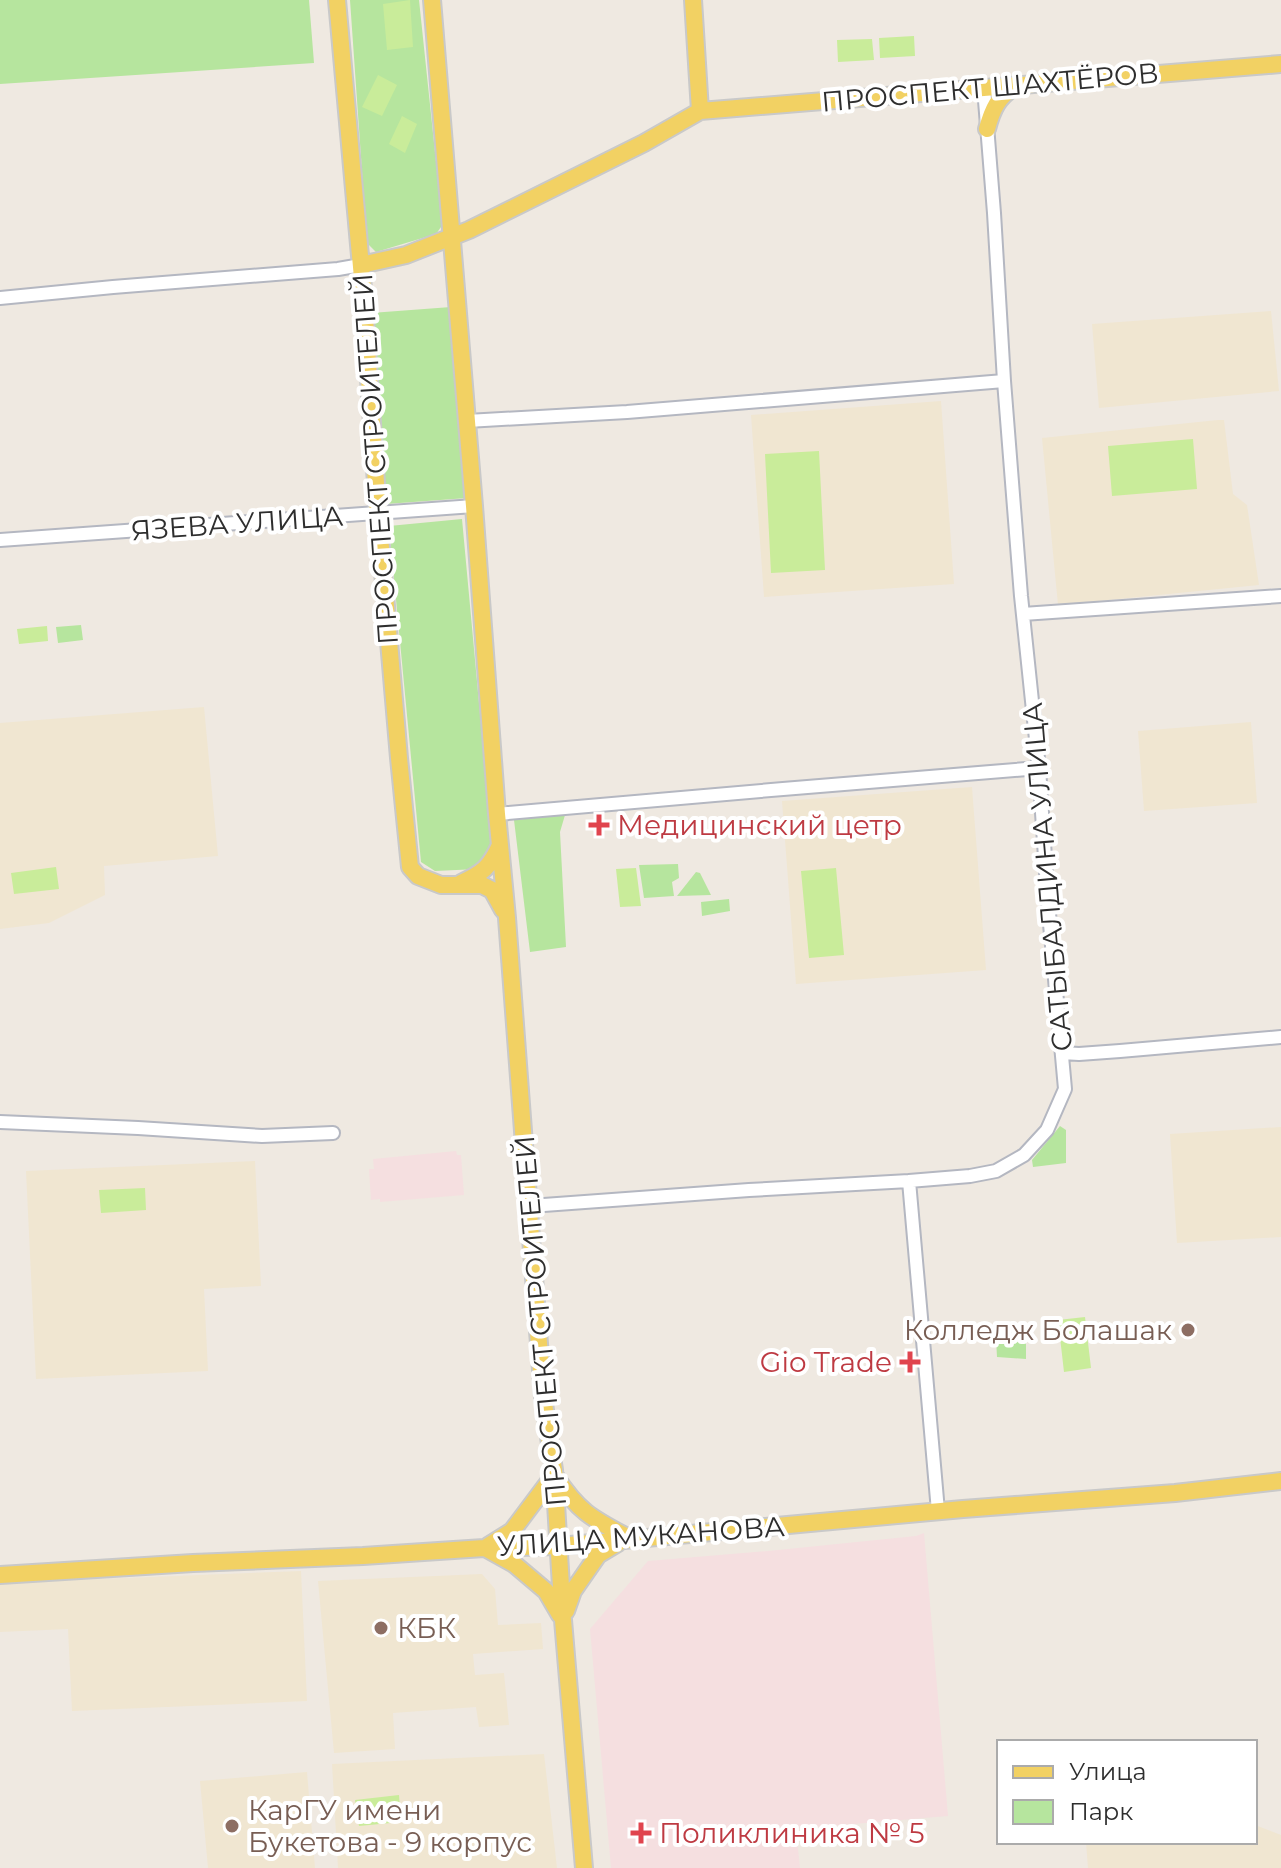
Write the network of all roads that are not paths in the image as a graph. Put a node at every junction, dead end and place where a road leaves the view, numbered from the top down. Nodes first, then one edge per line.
1 (337, 0) edge
2 (432, 0) edge
3 (693, 0) edge
4 (1281, 64) edge
5 (1021, 85) junction
6 (984, 88) junction
7 (700, 111) junction
8 (987, 129) junction
9 (452, 237) junction
10 (361, 265) junction
11 (0, 298) edge
12 (1004, 381) junction
13 (467, 421) junction
14 (474, 506) junction
15 (378, 513) junction
16 (0, 540) edge
17 (1281, 596) edge
18 (1023, 614) junction
19 (1039, 768) junction
20 (497, 814) junction
21 (500, 843) junction
22 (456, 885) junction
23 (507, 918) junction
24 (1281, 1037) edge
25 (1062, 1053) junction
26 (0, 1122) edge
27 (333, 1133) dead end
28 (909, 1181) junction
29 (530, 1206) junction
30 (554, 1475) junction
31 (1281, 1481) edge
32 (938, 1511) junction
33 (628, 1538) junction
34 (559, 1546) junction
35 (484, 1548) junction
36 (0, 1575) edge
37 (563, 1620) junction
38 (584, 1868) edge

1 - 10 main road, ПРОСПЕКТ СТРОИТЕЛЕЙ
2 - 9 main road, ПРОСПЕКТ СТРОИТЕЛЕЙ
3 - 7 main road
4 - 5 main road, ПРОСПЕКТ ШАХТЁРОВ
5 - 6 main road, ПРОСПЕКТ ШАХТЁРОВ
5 - 8 main road
6 - 7 main road, ПРОСПЕКТ ШАХТЁРОВ
6 - 8 street, САТЫБАЛДИНА УЛИЦА
7 - 9 main road, ПРОСПЕКТ ШАХТЁРОВ
8 - 12 street, САТЫБАЛДИНА УЛИЦА
9 - 10 main road, ПРОСПЕКТ ШАХТЁРОВ
9 - 13 main road, ПРОСПЕКТ СТРОИТЕЛЕЙ
10 - 11 street, ПРОСПЕКТ ШАХТЁРОВ
10 - 15 main road, ПРОСПЕКТ СТРОИТЕЛЕЙ
12 - 13 street
12 - 18 street, САТЫБАЛДИНА УЛИЦА
13 - 14 main road, ПРОСПЕКТ СТРОИТЕЛЕЙ
14 - 15 street, ЯЗЕВА УЛИЦА
14 - 20 main road, ПРОСПЕКТ СТРОИТЕЛЕЙ
15 - 16 street, ЯЗЕВА УЛИЦА
15 - 22 main road, ПРОСПЕКТ СТРОИТЕЛЕЙ
17 - 18 street
18 - 19 street, САТЫБАЛДИНА УЛИЦА
19 - 20 street
19 - 25 street, САТЫБАЛДИНА УЛИЦА
20 - 21 main road, ПРОСПЕКТ СТРОИТЕЛЕЙ
21 - 22 main road
21 - 23 main road, ПРОСПЕКТ СТРОИТЕЛЕЙ
22 - 23 main road, ПРОСПЕКТ СТРОИТЕЛЕЙ
23 - 29 main road, ПРОСПЕКТ СТРОИТЕЛЕЙ
24 - 25 street
25 - 28 street, САТЫБАЛДИНА УЛИЦА
26 - 27 street
28 - 29 street, САТЫБАЛДИНА УЛИЦА
28 - 32 street
29 - 30 main road, ПРОСПЕКТ СТРОИТЕЛЕЙ
30 - 33 main road
30 - 34 main road, ПРОСПЕКТ СТРОИТЕЛЕЙ
30 - 35 main road
31 - 32 main road, УЛИЦА МУКАНОВА
32 - 33 main road, УЛИЦА МУКАНОВА
33 - 34 main road, УЛИЦА МУКАНОВА
33 - 37 main road
34 - 35 main road, УЛИЦА МУКАНОВА
34 - 37 main road, ПРОСПЕКТ СТРОИТЕЛЕЙ
35 - 36 main road, УЛИЦА МУКАНОВА
35 - 37 main road
37 - 38 main road, ПРОСПЕКТ СТРОИТЕЛЕЙ

